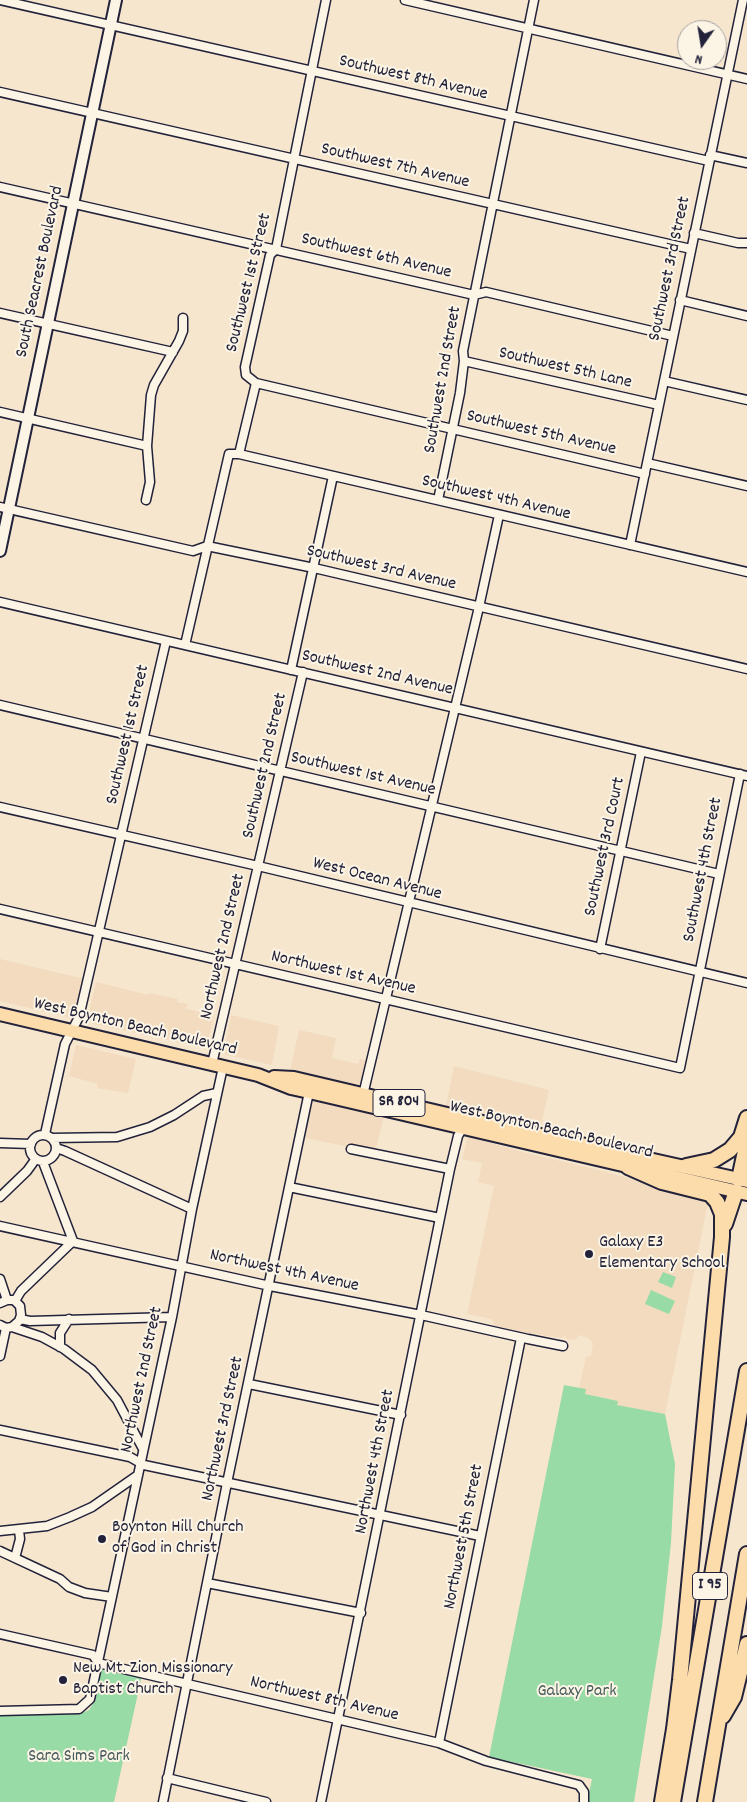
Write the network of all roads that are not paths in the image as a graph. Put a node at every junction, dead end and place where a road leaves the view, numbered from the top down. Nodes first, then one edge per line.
1 (0, 0) edge
2 (116, 0) edge
3 (326, 0) edge
4 (405, 0) edge
5 (534, 0) edge
6 (743, 0) edge
7 (110, 26) junction
8 (528, 29) junction
9 (312, 71) junction
10 (726, 74) junction
11 (747, 79) edge
12 (0, 92) edge
13 (92, 114) junction
14 (510, 116) junction
15 (709, 158) junction
16 (294, 160) junction
17 (747, 163) edge
18 (0, 187) edge
19 (72, 203) junction
20 (492, 204) junction
21 (694, 233) junction
22 (747, 243) edge
23 (276, 249) junction
24 (691, 249) junction
25 (474, 295) junction
26 (680, 300) junction
27 (0, 313) edge
28 (747, 316) edge
29 (183, 318) dead end
30 (47, 324) junction
31 (673, 336) junction
32 (173, 352) junction
33 (464, 361) junction
34 (664, 381) junction
35 (256, 383) junction
36 (747, 400) edge
37 (659, 405) junction
38 (0, 412) edge
39 (27, 418) junction
40 (452, 429) junction
41 (147, 446) junction
42 (239, 454) junction
43 (647, 463) junction
44 (645, 474) junction
45 (333, 476) junction
46 (747, 486) edge
47 (146, 500) dead end
48 (438, 500) junction
49 (4, 508) edge
50 (499, 514) junction
51 (630, 545) junction
52 (207, 546) junction
53 (0, 551) edge
54 (314, 568) junction
55 (747, 572) edge
56 (0, 602) edge
57 (479, 607) junction
58 (166, 641) junction
59 (185, 645) junction
60 (291, 670) junction
61 (747, 670) edge
62 (303, 672) junction
63 (0, 705) edge
64 (454, 708) junction
65 (143, 738) junction
66 (641, 752) junction
67 (280, 771) junction
68 (743, 775) edge
69 (0, 807) edge
70 (431, 807) junction
71 (122, 835) junction
72 (620, 850) junction
73 (258, 866) junction
74 (719, 874) junction
75 (408, 903) junction
76 (0, 909) edge
77 (99, 932) junction
78 (600, 949) junction
79 (235, 964) junction
80 (699, 971) junction
81 (747, 983) edge
82 (386, 999) junction
83 (0, 1014) edge
84 (72, 1031) junction
85 (217, 1065) junction
86 (262, 1076) junction
87 (309, 1092) junction
88 (217, 1093) junction
89 (363, 1094) junction
90 (747, 1118) edge
91 (462, 1129) junction
92 (536, 1134) junction
93 (48, 1136) junction
94 (747, 1142) edge
95 (0, 1143) edge
96 (31, 1144) junction
97 (56, 1148) junction
98 (351, 1149) dead end
99 (39, 1161) junction
100 (628, 1166) junction
101 (686, 1166) junction
102 (450, 1169) junction
103 (742, 1186) edge
104 (290, 1187) junction
105 (0, 1197) edge
106 (192, 1209) junction
107 (440, 1218) junction
108 (0, 1226) edge
109 (722, 1237) junction
110 (74, 1241) junction
111 (182, 1266) junction
112 (0, 1279) edge
113 (270, 1286) junction
114 (7, 1301) edge
115 (421, 1315) junction
116 (172, 1316) junction
117 (20, 1319) junction
118 (69, 1319) junction
119 (6, 1326) edge
120 (521, 1338) junction
121 (563, 1346) dead end
122 (60, 1347) junction
123 (0, 1356) edge
124 (747, 1371) edge
125 (249, 1384) junction
126 (401, 1415) junction
127 (0, 1430) edge
128 (144, 1449) junction
129 (141, 1464) junction
130 (138, 1474) junction
131 (227, 1483) junction
132 (381, 1514) junction
133 (19, 1530) junction
134 (0, 1532) edge
135 (480, 1536) junction
136 (0, 1551) edge
137 (747, 1554) edge
138 (15, 1558) junction
139 (207, 1583) junction
140 (112, 1597) junction
141 (361, 1613) junction
142 (0, 1634) edge
143 (747, 1644) edge
144 (98, 1663) junction
145 (187, 1682) junction
146 (0, 1711) edge
147 (338, 1718) junction
148 (718, 1726) junction
149 (439, 1742) junction
150 (167, 1778) junction
151 (163, 1802) edge
152 (266, 1802) edge
153 (321, 1802) edge
154 (584, 1802) edge
155 (662, 1802) edge
156 (674, 1802) edge
157 (705, 1802) edge

1 - 7 street, Southwest 8th Avenue
2 - 7 street, South Seacrest Boulevard
3 - 9 street, Southwest 1st Street
4 - 8 street
5 - 8 street, Southwest 2nd Street
6 - 10 street, Southwest 3rd Street
7 - 9 street, Southwest 8th Avenue
7 - 13 street, South Seacrest Boulevard
8 - 10 street
8 - 14 street, Southwest 2nd Street
9 - 14 street, Southwest 8th Avenue
9 - 16 street, Southwest 1st Street
10 - 11 street
10 - 15 street, Southwest 3rd Street
12 - 13 street, Southwest 7th Avenue
13 - 16 street, Southwest 7th Avenue
13 - 19 street, South Seacrest Boulevard
14 - 15 street, Southwest 8th Avenue
14 - 20 street, Southwest 2nd Street
15 - 17 street, Southwest 8th Avenue
15 - 21 street, Southwest 3rd Street
16 - 20 street, Southwest 7th Avenue
16 - 23 street, Southwest 1st Street
18 - 19 street, Southwest 6th Avenue
19 - 23 street, Southwest 6th Avenue
19 - 30 street, South Seacrest Boulevard
20 - 24 street, Southwest 7th Avenue
20 - 25 street, Southwest 2nd Street
21 - 22 street
21 - 24 street, Southwest 3rd Street
23 - 25 street, Southwest 6th Avenue
23 - 35 street, Southwest 1st Street
24 - 26 street, Southwest 3rd Street
25 - 31 street, Southwest 6th Avenue
25 - 33 street, Southwest 2nd Street
26 - 28 street
26 - 31 street, Southwest 3rd Street
27 - 30 street
29 - 32 street
30 - 32 street
30 - 39 street, South Seacrest Boulevard
31 - 34 street, Southwest 3rd Street
32 - 41 street
33 - 37 street, Southwest 5th Lane
33 - 40 street, Southwest 2nd Street
34 - 36 street
34 - 37 street, Southwest 3rd Street
35 - 40 street, Southwest 5th Avenue
35 - 42 street
37 - 43 street, Southwest 3rd Street
38 - 39 street
39 - 41 street
39 - 49 street, South Seacrest Boulevard
40 - 44 street, Southwest 5th Avenue
40 - 48 street, Southwest 2nd Street
41 - 47 street
42 - 45 street, Southwest 4th Avenue
42 - 52 street
43 - 44 street, Southwest 3rd Street
43 - 46 street
44 - 51 street, Southwest 3rd Street
45 - 48 street, Southwest 4th Avenue
45 - 54 street, Southwest 2nd Street
48 - 50 street, Southwest 4th Avenue
49 - 52 street, Southwest 3rd Avenue
49 - 53 street, South Seacrest Boulevard
50 - 51 street, Southwest 4th Avenue
50 - 57 street
51 - 55 street, Southwest 4th Avenue
52 - 54 street, Southwest 3rd Avenue
52 - 59 street
54 - 57 street, Southwest 3rd Avenue
54 - 60 street, Southwest 2nd Street
56 - 58 street, Southwest 2nd Avenue
57 - 61 street, Southwest 3rd Avenue
57 - 64 street
58 - 59 street, Southwest 2nd Avenue
58 - 65 street, Southwest 1st Street
59 - 60 street, Southwest 2nd Avenue
60 - 62 street, Southwest 2nd Avenue
62 - 64 street, Southwest 2nd Avenue
62 - 67 street, Southwest 2nd Street
63 - 65 street, Southwest 1st Avenue
64 - 66 street, Southwest 2nd Avenue
64 - 70 street
65 - 67 street, Southwest 1st Avenue
65 - 71 street, Southwest 1st Street
66 - 68 street, Southwest 2nd Avenue
66 - 72 street, Southwest 3rd Court
67 - 70 street, Southwest 1st Avenue
67 - 73 street, Southwest 2nd Street
68 - 74 street, Southwest 4th Street
69 - 71 street, West Ocean Avenue
70 - 72 street, Southwest 1st Avenue
70 - 75 street
71 - 73 street, West Ocean Avenue
71 - 77 street, Southwest 1st Street
72 - 74 street, Southwest 1st Avenue
72 - 78 street, Southwest 3rd Court
73 - 75 street, West Ocean Avenue
73 - 79 street, Northwest 2nd Street
74 - 80 street, Southwest 4th Street
75 - 78 street, West Ocean Avenue
75 - 82 street
76 - 77 street, Northwest 1st Avenue
77 - 79 street, Northwest 1st Avenue
77 - 84 street, Southwest 1st Street
78 - 80 street, West Ocean Avenue
79 - 82 street, Northwest 1st Avenue
79 - 85 street, Northwest 2nd Street
80 - 81 street, West Ocean Avenue
80 - 82 street, Northwest 1st Avenue
82 - 89 street
83 - 84 main road, West Boynton Beach Boulevard / SR 804
84 - 85 main road, West Boynton Beach Boulevard / SR 804
84 - 93 street, Southwest 1st Street
85 - 86 main road, West Boynton Beach Boulevard / SR 804
85 - 88 street, Northwest 2nd Street
86 - 87 main road, West Boynton Beach Boulevard / SR 804
86 - 89 main road, West Boynton Beach Boulevard / SR 804
87 - 91 main road, West Boynton Beach Boulevard / SR 804
87 - 104 street, Northwest 3rd Street
88 - 93 street
88 - 106 street, Northwest 2nd Street
89 - 92 main road, West Boynton Beach Boulevard / SR 804
90 - 101 highway
91 - 92 main road
91 - 100 main road, West Boynton Beach Boulevard / SR 804
91 - 102 street, Northwest 4th Street
92 - 101 main road, West Boynton Beach Boulevard / SR 804
93 - 96 street
93 - 97 street
94 - 103 highway
95 - 96 street
96 - 99 street
97 - 99 street
97 - 106 street
98 - 102 street
99 - 105 street
99 - 110 street
100 - 103 main road, West Boynton Beach Boulevard / SR 804
100 - 109 highway
101 - 103 main road, West Boynton Beach Boulevard / SR 804
102 - 107 street, Northwest 4th Street
103 - 109 highway
104 - 107 street
104 - 113 street, Northwest 3rd Street
106 - 111 street, Northwest 2nd Street
107 - 115 street, Northwest 4th Street
108 - 110 street, Northwest 4th Avenue
109 - 155 highway
110 - 111 street, Northwest 4th Avenue
110 - 114 street
111 - 113 street, Northwest 4th Avenue
111 - 116 street, Northwest 2nd Street
112 - 114 street
113 - 115 street, Northwest 4th Avenue
113 - 125 street, Northwest 3rd Street
114 - 117 street
115 - 120 street, Northwest 4th Avenue
115 - 126 street, Northwest 4th Street
116 - 118 street
116 - 128 street, Northwest 2nd Street
117 - 118 street
117 - 119 street
118 - 122 street
119 - 122 street
119 - 123 street
120 - 121 street, Northwest 4th Avenue
120 - 135 street, Northwest 5th Street
122 - 128 street
124 - 156 highway, I 95
125 - 126 street
125 - 131 street, Northwest 3rd Street
126 - 132 street, Northwest 4th Street
127 - 129 street
128 - 129 street, Northwest 2nd Street
129 - 130 street, Northwest 2nd Street
129 - 131 street
130 - 133 street
130 - 140 street, Northwest 2nd Street
131 - 132 street
131 - 139 street, Northwest 3rd Street
132 - 135 street
132 - 141 street, Northwest 4th Street
133 - 134 street
133 - 138 street
135 - 149 street, Northwest 5th Street
136 - 138 street
137 - 148 highway, I 95
138 - 140 street
139 - 141 street
139 - 145 street, Northwest 3rd Street
140 - 144 street, Northwest 2nd Street
141 - 147 street, Northwest 4th Street
142 - 144 street, Northwest 8th Avenue
143 - 148 highway
144 - 145 street, Northwest 8th Avenue
144 - 146 street, Northwest 2nd Street
145 - 147 street, Northwest 8th Avenue
145 - 150 street, Northwest 3rd Street
147 - 149 street, Northwest 8th Avenue
147 - 153 street, Northwest 4th Street
148 - 157 highway, I 95
149 - 154 street, Northwest 8th Avenue
150 - 151 street, Northwest 3rd Street
150 - 152 street

